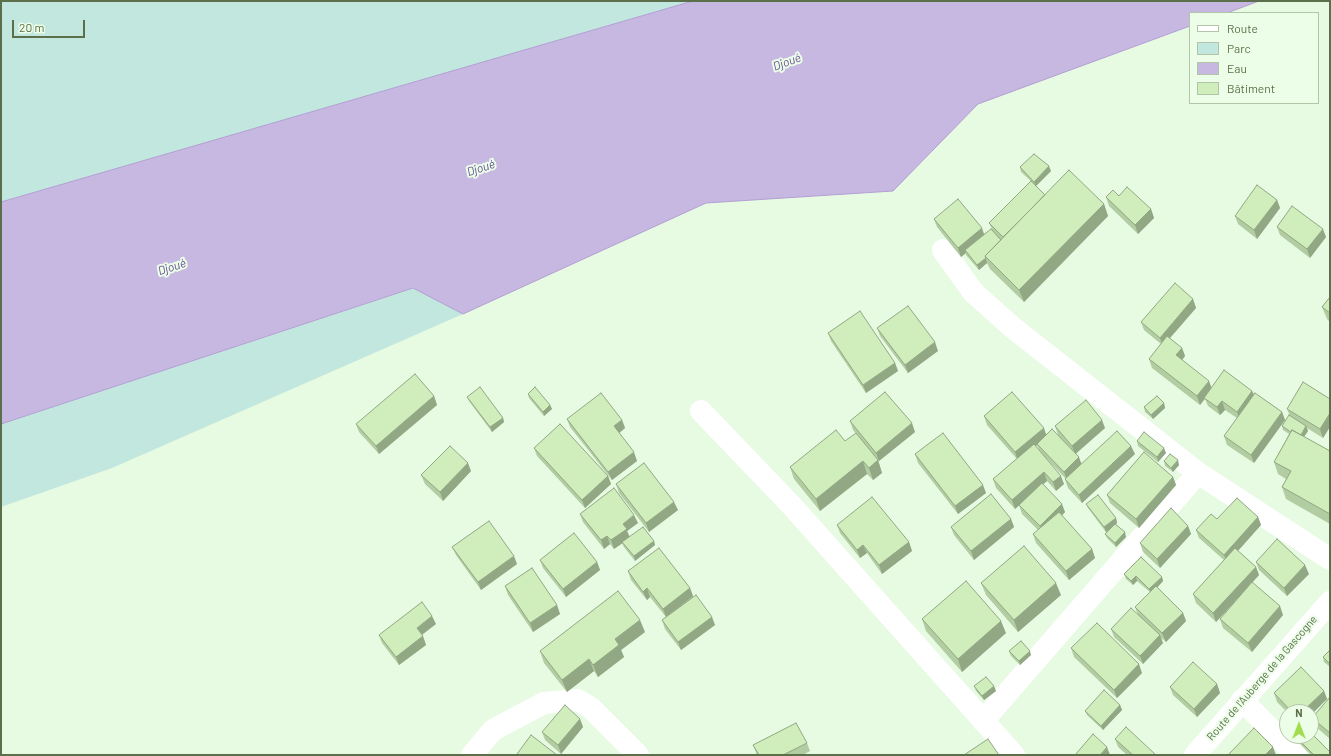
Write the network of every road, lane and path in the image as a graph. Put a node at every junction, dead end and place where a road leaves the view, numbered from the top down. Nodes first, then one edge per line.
1 (943, 250) dead end
2 (701, 411) dead end
3 (1198, 473) junction
4 (1330, 559) edge
5 (1330, 602) edge
6 (1242, 700) junction
7 (983, 721) junction
8 (472, 755) edge
9 (638, 755) edge
10 (1014, 755) edge
11 (1195, 755) edge
12 (1296, 755) edge

1 - 3 street
2 - 7 street
3 - 4 street
3 - 7 street
5 - 6 street, Route de l'Auberge de la Gascogne
6 - 11 street, Route de l'Auberge de la Gascogne
6 - 12 street
7 - 10 street
8 - 9 street

